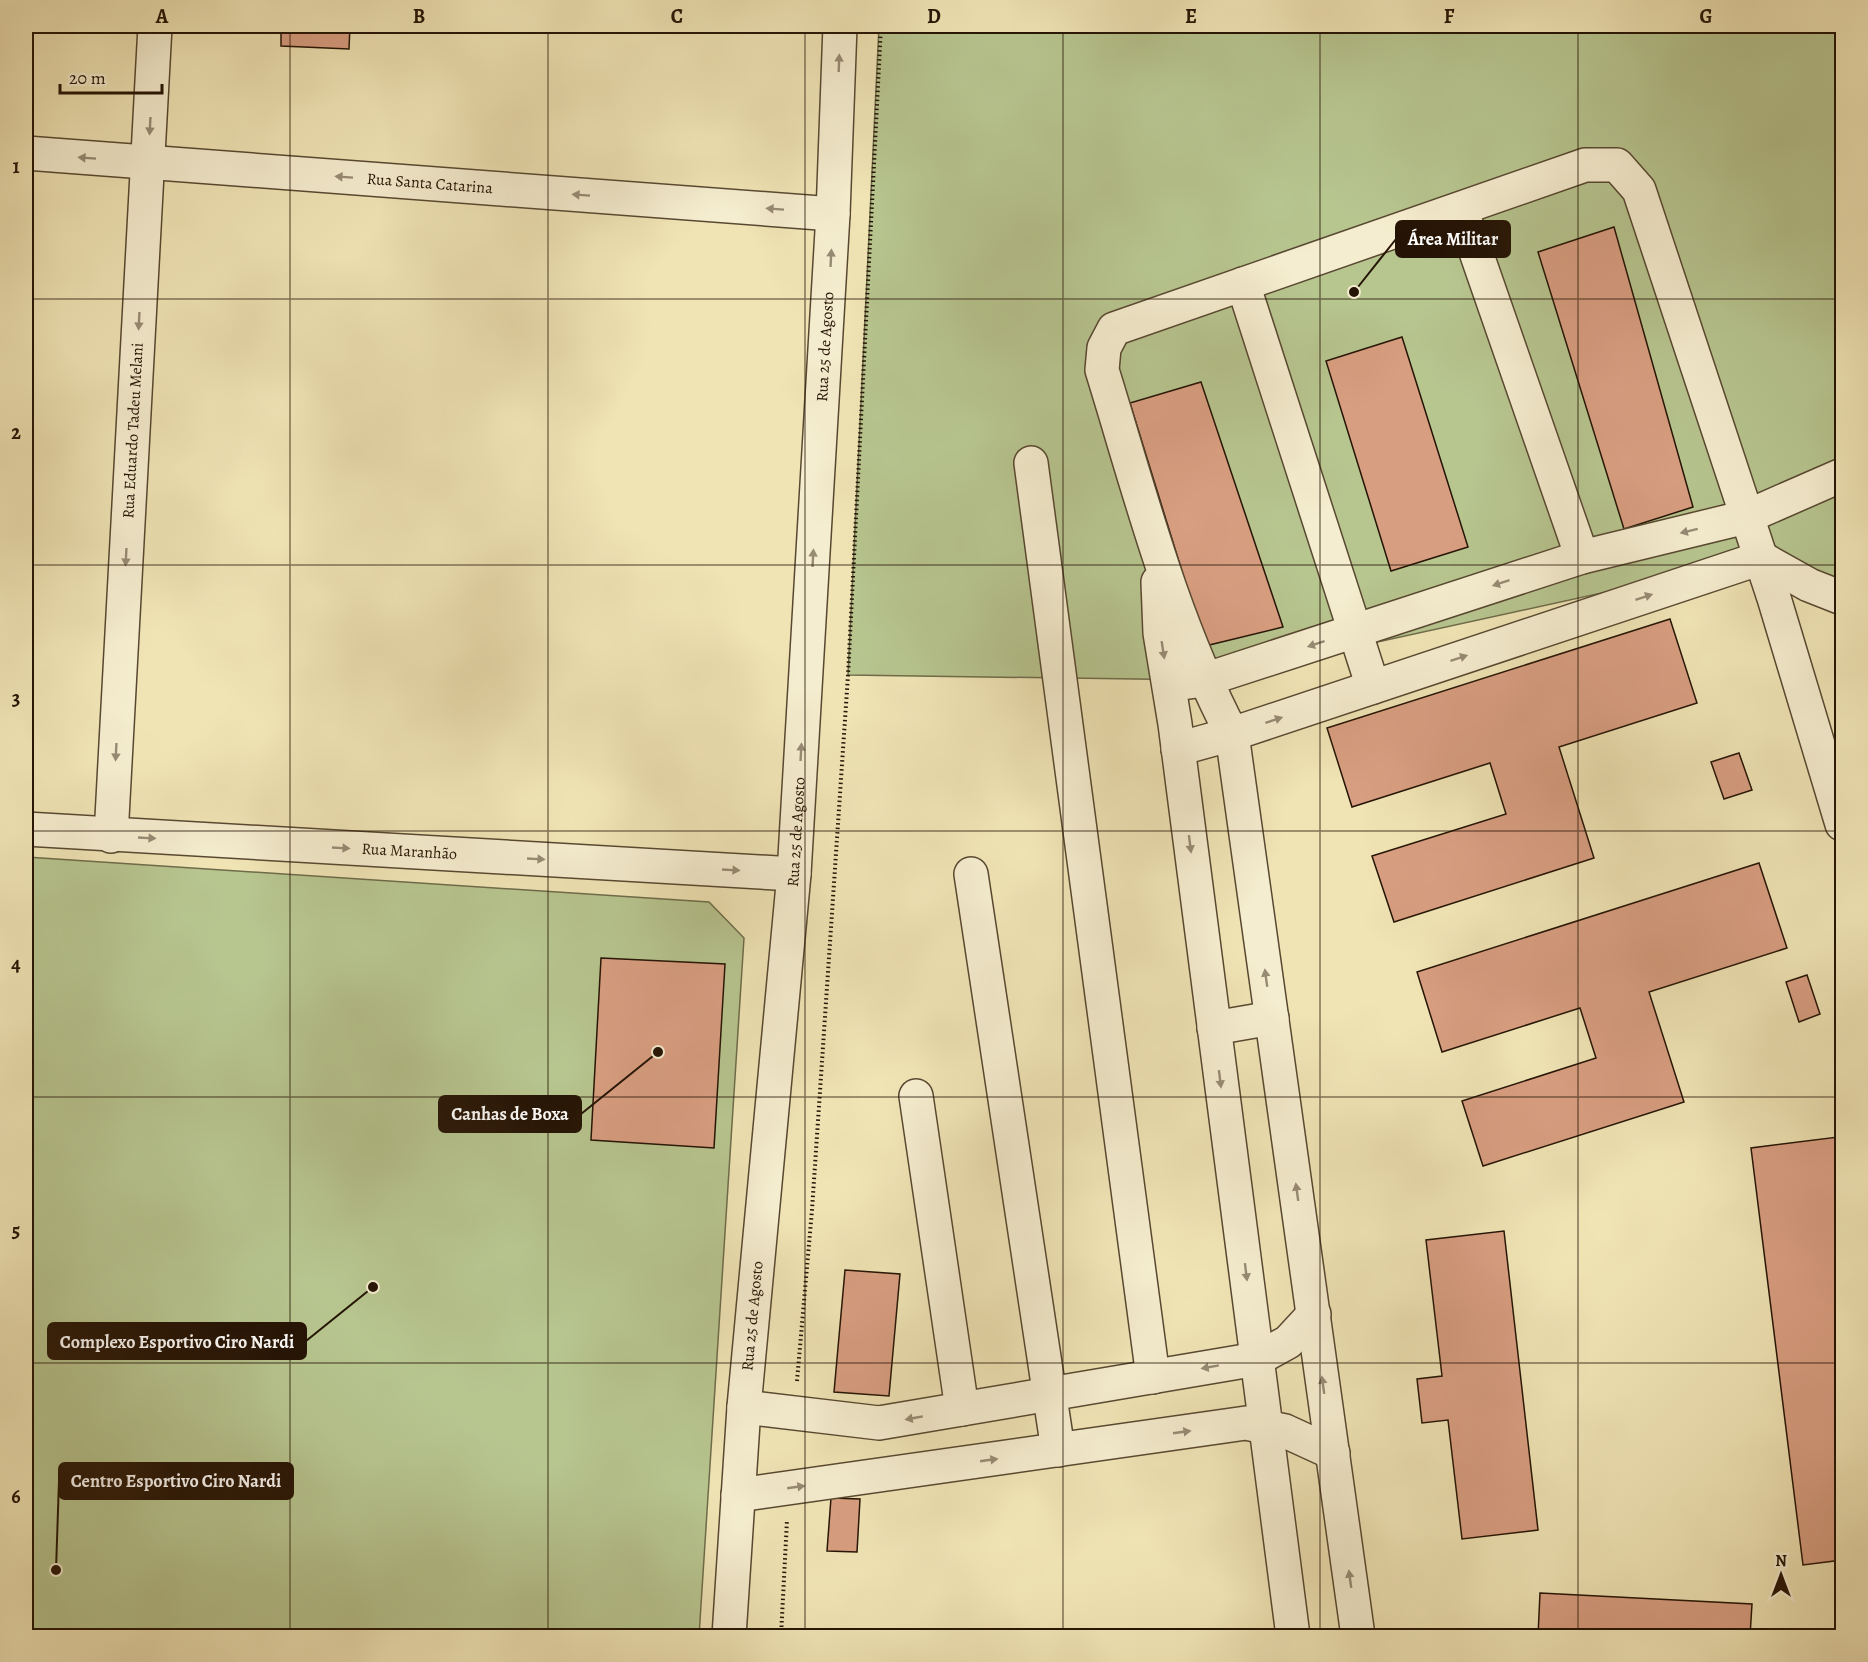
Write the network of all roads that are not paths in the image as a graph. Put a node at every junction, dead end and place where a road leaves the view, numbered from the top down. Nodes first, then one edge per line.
1 (155, 26) edge
2 (840, 26) edge
3 (26, 153) edge
4 (148, 162) junction
5 (1461, 209) junction
6 (833, 214) junction
7 (1243, 284) junction
8 (1031, 463) dead end
9 (1842, 475) edge
10 (1746, 517) junction
11 (1157, 550) junction
12 (1582, 557) junction
13 (1761, 558) junction
14 (1842, 598) edge
15 (1355, 631) junction
16 (1204, 680) junction
17 (1168, 685) junction
18 (1373, 687) junction
19 (1232, 734) junction
20 (1178, 749) junction
21 (1842, 824) edge
22 (26, 829) edge
23 (111, 836) junction
24 (794, 873) junction
25 (971, 874) dead end
26 (1272, 1018) junction
27 (1214, 1028) junction
28 (916, 1096) dead end
29 (1314, 1314) junction
30 (1257, 1359) junction
31 (1153, 1377) junction
32 (1049, 1395) junction
33 (744, 1407) junction
34 (962, 1409) junction
35 (1266, 1427) junction
36 (1058, 1450) junction
37 (1333, 1454) junction
38 (738, 1495) junction
39 (729, 1636) edge
40 (1293, 1636) edge
41 (1358, 1636) edge

1 -> 4 street, Rua Eduardo Tadeu Melani
6 -> 2 street, Rua 25 de Agosto
4 -> 3 street, Rua Santa Catarina
6 -> 4 street, Rua Santa Catarina
4 -> 23 street, Rua Eduardo Tadeu Melani
5 - 7 street
5 - 10 street
5 - 12 street
24 -> 6 street, Rua 25 de Agosto
7 - 11 street
7 - 15 street
8 - 31 street
9 - 10 street
10 -> 12 street
10 - 13 street
11 - 16 street
11 -> 17 street
12 -> 15 street
13 - 14 street
18 -> 13 street
13 - 21 street
15 -> 16 street
15 - 18 street
16 - 17 street
16 - 19 street
17 - 20 street
19 -> 18 street
19 - 20 street
26 -> 19 street
20 -> 27 street
22 - 23 street, Rua Maranhão
23 -> 24 street, Rua Maranhão
24 - 33 street, Rua 25 de Agosto
25 - 32 street
26 - 27 street
29 -> 26 street
27 -> 30 street
28 - 34 street
29 - 30 street
37 -> 29 street
30 -> 31 street
30 - 35 street
31 - 32 street
32 - 34 street
32 - 36 street
34 -> 33 street
33 - 38 street, Rua 25 de Agosto
36 -> 35 street
35 - 37 street
35 - 40 street
38 -> 36 street
41 -> 37 street
38 - 39 street, Rua 25 de Agosto

